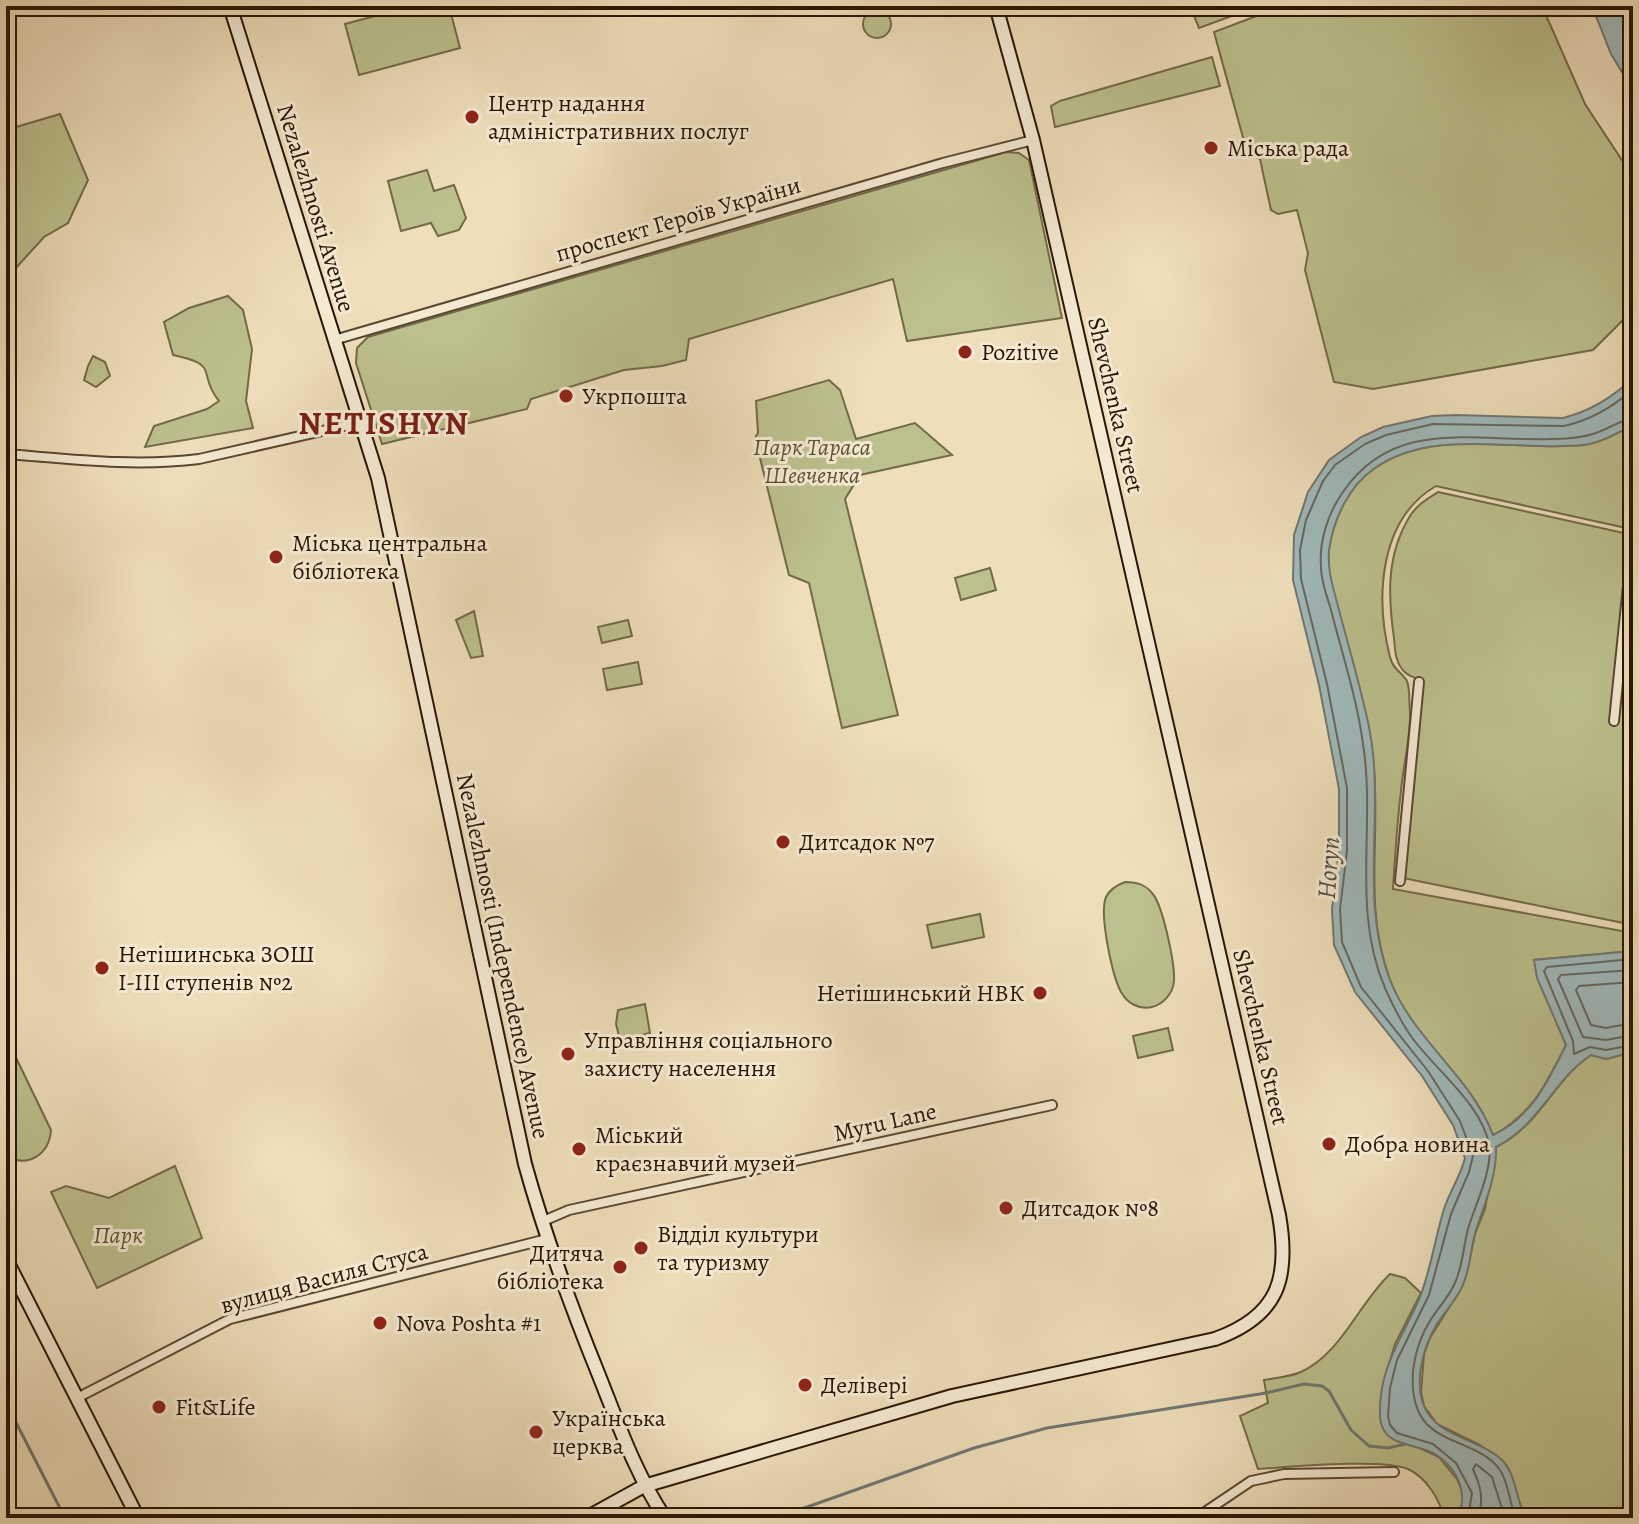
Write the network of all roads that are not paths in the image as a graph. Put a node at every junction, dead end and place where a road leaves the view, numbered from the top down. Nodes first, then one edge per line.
1 (230, 6) edge
2 (996, 6) edge
3 (1033, 140) junction
4 (334, 340) junction
5 (362, 422) junction
6 (6, 454) edge
7 (1633, 537) edge
8 (1419, 682) dead end
9 (1614, 721) dead end
10 (1400, 881) dead end
11 (1052, 1105) dead end
12 (541, 1222) junction
13 (547, 1239) junction
14 (6, 1259) edge
15 (77, 1398) junction
16 (1394, 1472) dead end
17 (644, 1486) junction
18 (664, 1517) edge
19 (138, 1518) edge
20 (586, 1518) edge
21 (1196, 1518) edge

1 - 4 street, Nezalezhnosti Avenue
2 - 3 street, Shevchenka Street
3 - 4 street, проспект Героїв України
3 - 17 street, Shevchenka Street
4 - 5 street, Nezalezhnosti Avenue
5 - 6 street
5 - 12 street, Nezalezhnosti (Independence) Avenue
7 - 9 street
8 - 10 street
11 - 12 street, Myru Lane
12 - 13 street, Nezalezhnosti (Independence) Avenue
13 - 15 street, вулиця Василя Стуса
13 - 17 street, Nezalezhnosti (Independence) Avenue
14 - 15 street
15 - 19 street
16 - 21 street
17 - 18 street
17 - 20 street, Shevchenka Street

